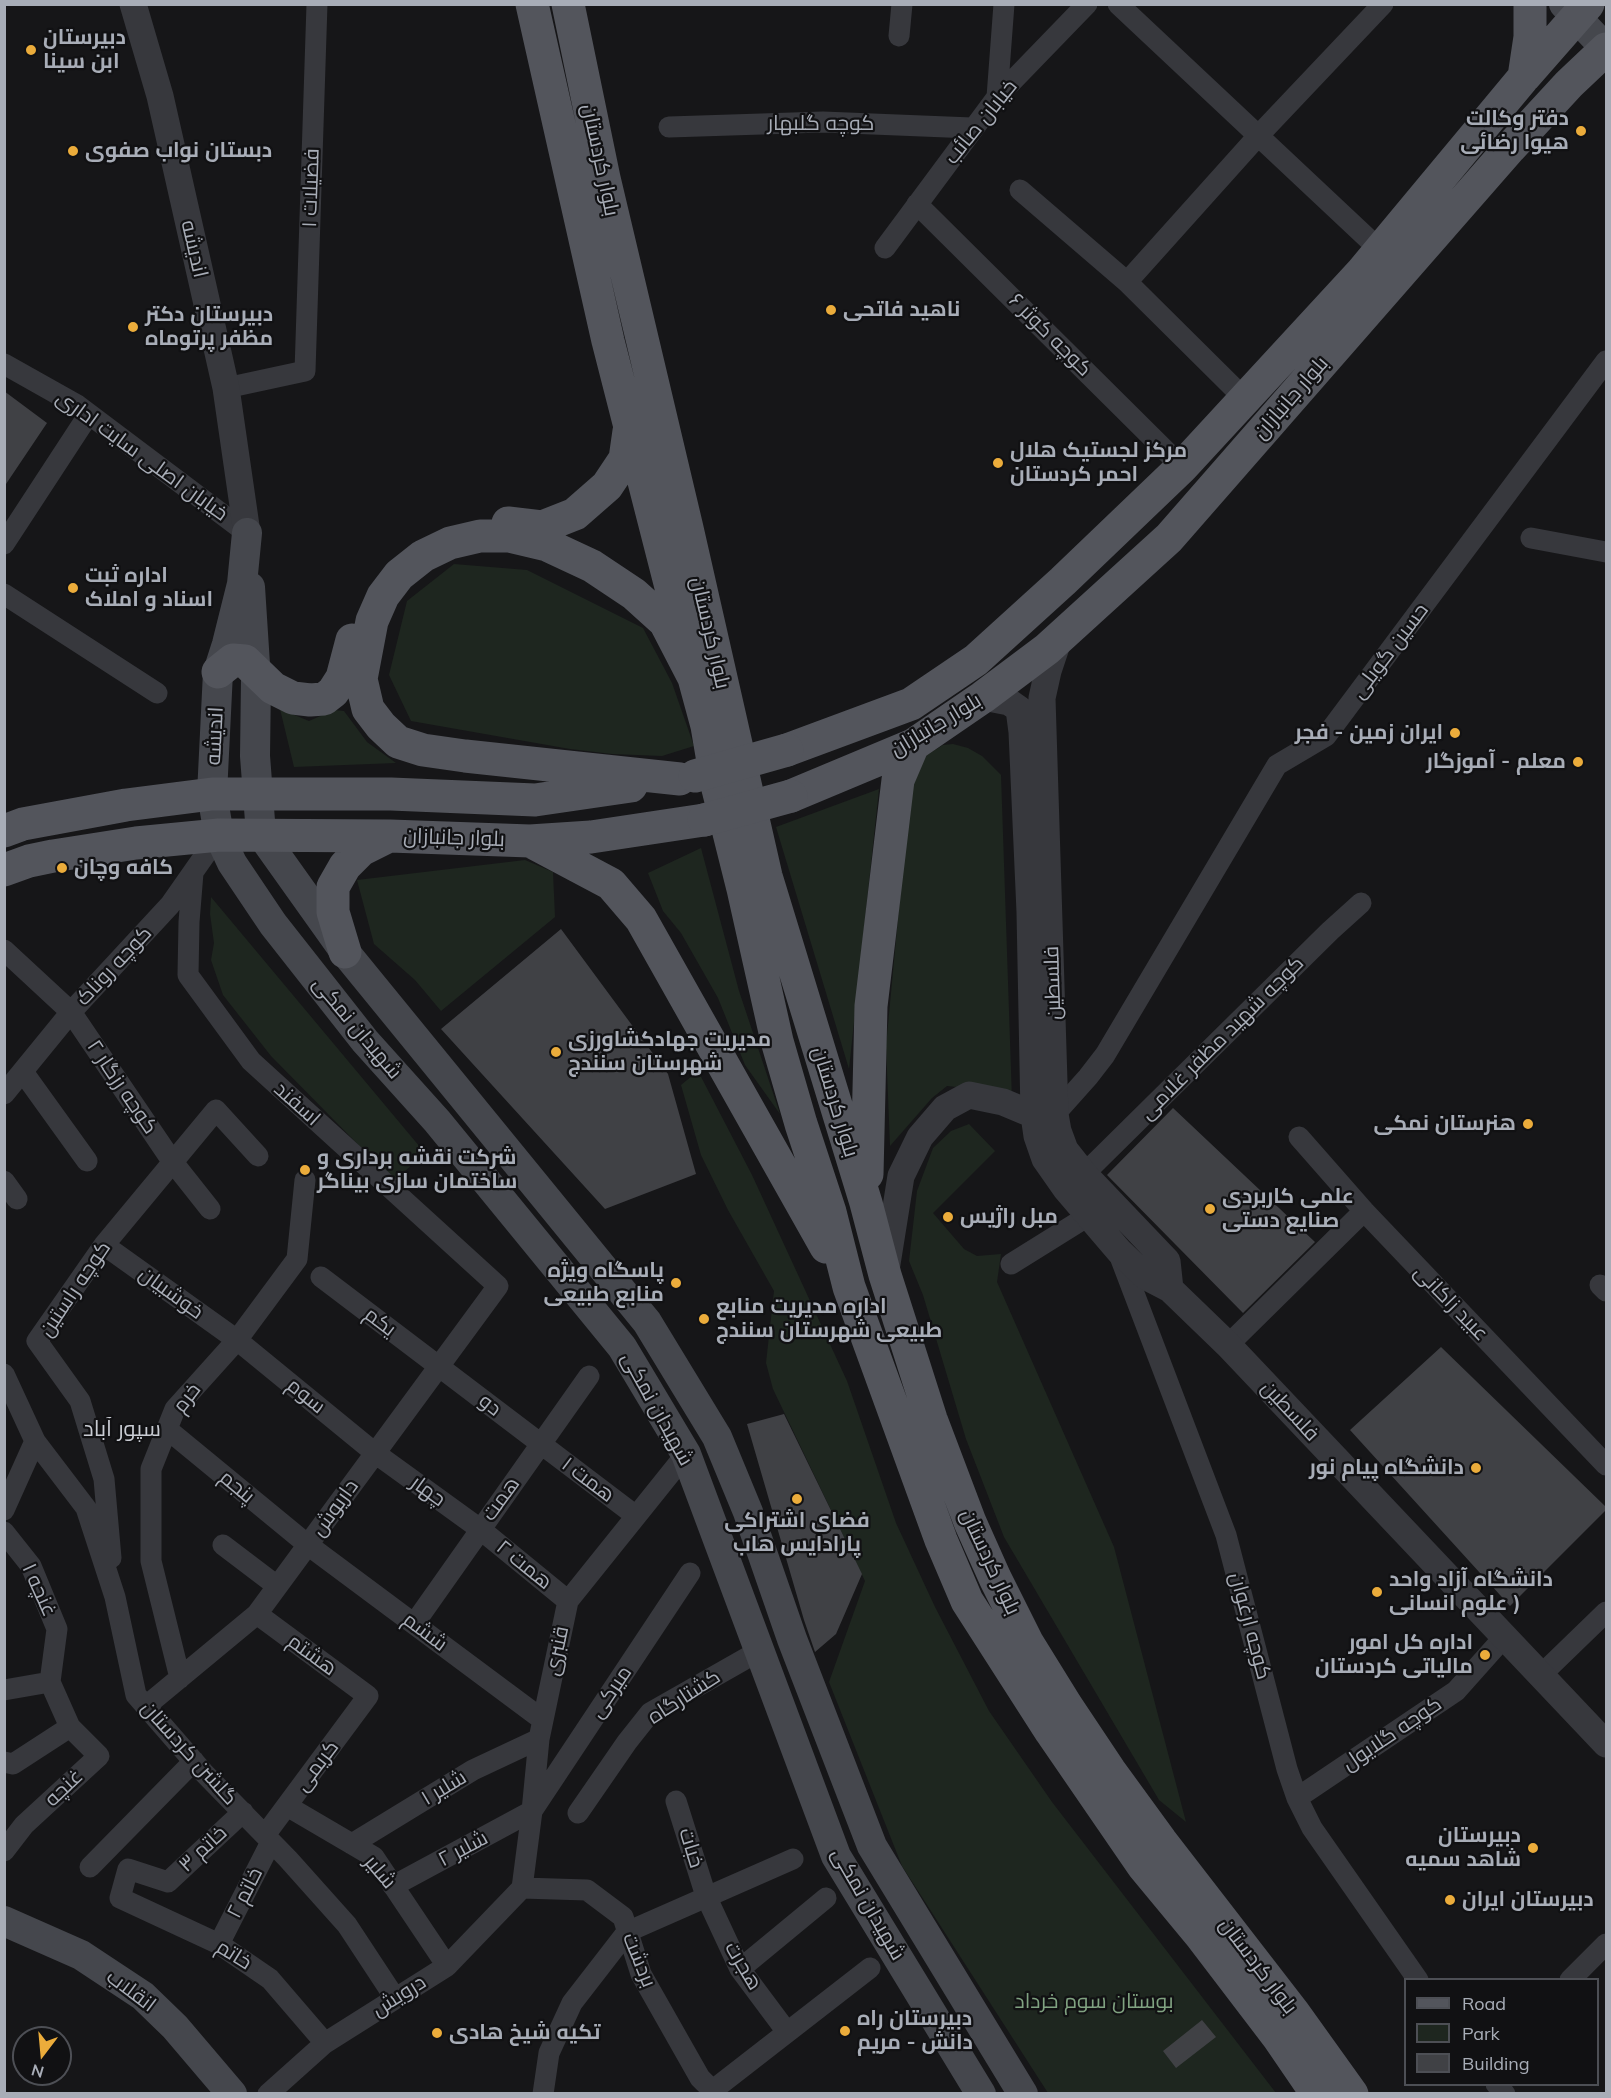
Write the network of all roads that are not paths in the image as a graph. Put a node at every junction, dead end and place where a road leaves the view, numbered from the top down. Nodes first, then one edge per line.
1 (133, 4) edge
2 (317, 4) edge
3 (532, 4) edge
4 (568, 4) edge
5 (902, 4) edge
6 (1004, 4) edge
7 (1087, 4) edge
8 (1118, 4) edge
9 (1530, 4) edge
10 (1374, 8) edge
11 (1576, 9) edge
12 (899, 36) dead end
13 (1606, 49) edge
14 (1524, 76) junction
15 (997, 97) junction
16 (669, 127) dead end
17 (972, 128) junction
18 (1258, 136) junction
19 (1020, 190) dead end
20 (917, 204) junction
21 (885, 248) dead end
22 (1380, 250) junction
23 (1127, 282) junction
24 (640, 333) junction
25 (608, 341) junction
26 (1606, 361) edge
27 (4, 363) edge
28 (226, 388) junction
29 (1245, 399) junction
30 (89, 414) junction
31 (629, 426) junction
32 (1182, 467) junction
33 (247, 533) junction
34 (1531, 538) dead end
35 (4, 544) edge
36 (1606, 552) edge
37 (4, 594) edge
38 (1059, 638) junction
39 (256, 670) junction
40 (218, 672) junction
41 (694, 678) junction
42 (157, 693) dead end
43 (983, 697) junction
44 (913, 745) junction
45 (687, 778) junction
46 (256, 793) junction
47 (212, 794) junction
48 (4, 831) edge
49 (261, 834) junction
50 (219, 835) junction
51 (390, 836) junction
52 (530, 841) junction
53 (4, 870) edge
54 (194, 873) junction
55 (1360, 903) dead end
56 (4, 951) edge
57 (345, 952) junction
58 (71, 1012) junction
59 (10, 1084) edge
60 (1045, 1115) junction
61 (1299, 1137) dead end
62 (258, 1156) dead end
63 (87, 1161) dead end
64 (172, 1161) junction
65 (1084, 1174) junction
66 (901, 1176) junction
67 (305, 1180) dead end
68 (4, 1181) edge
69 (17, 1199) dead end
70 (866, 1203) junction
71 (210, 1209) dead end
72 (1364, 1212) junction
73 (1088, 1216) junction
74 (104, 1245) junction
75 (1119, 1251) junction
76 (1011, 1264) dead end
77 (885, 1275) junction
78 (321, 1278) dead end
79 (498, 1286) joint
80 (849, 1287) junction
81 (1170, 1289) junction
82 (237, 1340) junction
83 (1228, 1345) junction
84 (440, 1366) junction
85 (4, 1374) edge
86 (589, 1376) dead end
87 (167, 1429) junction
88 (35, 1441) junction
89 (540, 1444) junction
90 (375, 1453) junction
91 (686, 1454) junction
92 (1606, 1465) edge
93 (6, 1502) edge
94 (636, 1516) junction
95 (480, 1529) junction
96 (4, 1532) edge
97 (223, 1545) dead end
98 (308, 1545) junction
99 (690, 1573) dead end
100 (277, 1586) junction
101 (115, 1597) junction
102 (567, 1601) junction
103 (1606, 1612) edge
104 (257, 1614) junction
105 (414, 1624) junction
106 (1505, 1636) junction
107 (759, 1650) junction
108 (1542, 1674) junction
109 (180, 1678) junction
110 (50, 1682) junction
111 (4, 1690) edge
112 (368, 1696) joint
113 (146, 1707) junction
114 (70, 1728) junction
115 (541, 1729) junction
116 (1606, 1744) edge
117 (194, 1761) junction
118 (9, 1763) edge
119 (1297, 1798) junction
120 (676, 1801) dead end
121 (287, 1806) junction
122 (532, 1811) junction
123 (243, 1812) junction
124 (578, 1813) dead end
125 (268, 1839) junction
126 (352, 1844) junction
127 (111, 1846) junction
128 (4, 1851) edge
129 (793, 1859) dead end
130 (90, 1867) dead end
131 (128, 1869) junction
132 (393, 1886) junction
133 (522, 1888) junction
134 (706, 1896) junction
135 (826, 1898) dead end
136 (4, 1921) edge
137 (627, 1932) junction
138 (219, 1944) junction
139 (1606, 1944) edge
140 (447, 1966) junction
141 (870, 1968) dead end
142 (740, 1970) junction
143 (1417, 1978) edge
144 (1572, 1978) edge
145 (395, 1998) junction
146 (787, 2032) junction
147 (325, 2043) junction
148 (715, 2092) edge
149 (232, 2094) edge
150 (268, 2094) edge
151 (543, 2094) edge
152 (981, 2094) edge
153 (1023, 2094) edge
154 (1317, 2094) edge
155 (1352, 2094) edge

1 - 28 street, اندیشه
2 - 28 street, فضیلات ۱
3 - 25 main road, بلوار کردستان
4 - 24 main road, بلوار کردستان
5 - 12 street
6 - 15 street
7 - 15 street, خیابان صائب
8 - 18 street
9 - 14 main road
10 - 18 street
11 - 13 main road
11 - 14 main road, بلوار جانبازان
13 - 38 main road, بلوار جانبازان
14 - 22 main road, بلوار جانبازان
15 - 17 street, خیابان صائب
16 - 17 street, کوچه گلبهار
17 - 20 street, خیابان صائب
18 - 22 street
18 - 23 street
19 - 23 street
20 - 21 street, خیابان صائب
20 - 32 street, کوچه کوثر ۶
22 - 29 main road, بلوار جانبازان
23 - 29 street
24 - 25 main road
24 - 70 main road, بلوار کردستان
25 - 31 main road, بلوار کردستان
26 - 60 street, حسین گویلی
27 - 30 street, خیابان اصلی سایت اداری
28 - 33 street, اندیشه
29 - 32 main road, بلوار جانبازان
30 - 33 street, خیابان اصلی سایت اداری
30 - 35 street
31 - 39 main road
31 - 41 main road, بلوار کردستان
32 - 45 main road, بلوار جانبازان, bridge
33 - 39 main road, اندیشه
33 - 40 main road, اندیشه
34 - 36 street
37 - 42 street
38 - 43 main road, بلوار جانبازان
38 - 60 street, فلسطین
39 - 40 main road
39 - 46 main road, اندیشه
40 - 47 main road, اندیشه
41 - 45 main road, بلوار کردستان
41 - 80 main road, بلوار کردستان
43 - 44 main road, بلوار جانبازان
43 - 60 street, فلسطین
44 - 52 main road, بلوار جانبازان, bridge
44 - 70 main road
45 - 46 main road, بلوار جانبازان
46 - 47 main road, بلوار جانبازان
46 - 49 main road, اندیشه
47 - 48 main road, بلوار جانبازان
47 - 50 main road, اندیشه
49 - 50 main road, بلوار جانبازان
49 - 51 main road, بلوار جانبازان
49 - 57 main road, شهیدان نمکی
50 - 53 main road, بلوار جانبازان
50 - 54 street, کوچه روناک
50 - 91 main road, شهیدان نمکی
51 - 52 main road, بلوار جانبازان
51 - 57 main road
52 - 80 main road
54 - 58 street, کوچه روناک
54 - 79 street, اسفند
55 - 65 street, کوچه شهید مظفر غلامی
56 - 58 street, کوچه رزگار ۲
57 - 153 main road, شهیدان نمکی
58 - 59 street, کوچه روناک
58 - 64 street, کوچه رزگار ۲
59 - 63 street
60 - 65 street, فلسطین
60 - 66 street
60 - 73 street, فلسطین
61 - 72 street, عبید زاکانی
62 - 64 street, کوچه راستین
64 - 71 street, کوچه رزگار ۲
64 - 74 street, کوچه راستین
65 - 81 street, فلسطین
66 - 70 street
66 - 77 street
67 - 82 street, خرم
68 - 69 street
70 - 77 main road, بلوار کردستان
72 - 83 street
72 - 92 street, عبید زاکانی
73 - 75 street, فلسطین
73 - 76 street
74 - 82 street, خوشبیان
74 - 101 street, کوچه راستین
75 - 81 street, فلسطین
75 - 119 street, کوچه ارغوان
77 - 155 main road, بلوار کردستان
78 - 84 street, یکم
79 - 84 street, داریوش
80 - 154 main road, بلوار کردستان
81 - 83 street, فلسطین
82 - 87 street, خرم
82 - 90 street, سوم
83 - 106 street, فلسطین
84 - 89 street, دو
84 - 90 street, داریوش
85 - 88 street, گلشن کردستان
86 - 89 street, همت
87 - 98 street, پنجم
87 - 109 street, خرم
88 - 93 street
88 - 101 street, گلشن کردستان
89 - 94 street, همت ۱
89 - 95 street, همت
90 - 95 street, چهار
90 - 98 street, داریوش
91 - 94 street, قنبری
91 - 107 main road, شهیدان نمکی
94 - 102 street, قنبری
95 - 102 street, همت ۲
95 - 105 street, همت
96 - 110 street, غنچه ۱
97 - 100 street
98 - 100 street, داریوش
98 - 105 street, ششم
99 - 122 street, میرکی
100 - 104 street, داریوش
101 - 113 street, گلشن کردستان
102 - 115 street, قنبری
103 - 108 street
104 - 109 street, داریوش
104 - 112 street, هشتم
105 - 115 street, ششم
106 - 108 street, فلسطین
106 - 119 street, کوچه گلایول
107 - 124 street, کشتارگاه
107 - 152 main road, شهیدان نمکی
108 - 116 street, فلسطین
109 - 113 street, داریوش
110 - 111 street
110 - 114 street
112 - 121 street, کریمی
113 - 117 street, گلشن کردستان
114 - 118 street
114 - 128 street, غنچه
115 - 122 street, قنبری
115 - 126 street, شلیر ۱
117 - 123 street, گلشن کردستان
117 - 127 street
119 - 143 street, کوچه ارغوان
120 - 134 street, خبات
121 - 125 street, کریمی
121 - 126 street, شلیر
122 - 132 street, شلیر ۲
122 - 133 street, قنبری
123 - 125 street, گلشن کردستان
123 - 131 street, خاتم ۳
125 - 138 street, خاتم ۲
125 - 145 street, گلشن کردستان
126 - 132 street, شلیر
127 - 130 street
127 - 131 street
129 - 134 street
131 - 138 street, خاتم
132 - 140 street, شلیر
133 - 137 street, بردشت
133 - 140 street, درویش
134 - 137 street
134 - 142 street, هجرت
135 - 142 street
136 - 149 main road, انقلاب
137 - 148 street, بردشت
137 - 151 street
138 - 147 street, خاتم
139 - 144 street
140 - 145 street, درویش
141 - 146 street
142 - 146 street, هجرت
145 - 147 street, درویش
146 - 148 street
147 - 150 street, درویش

